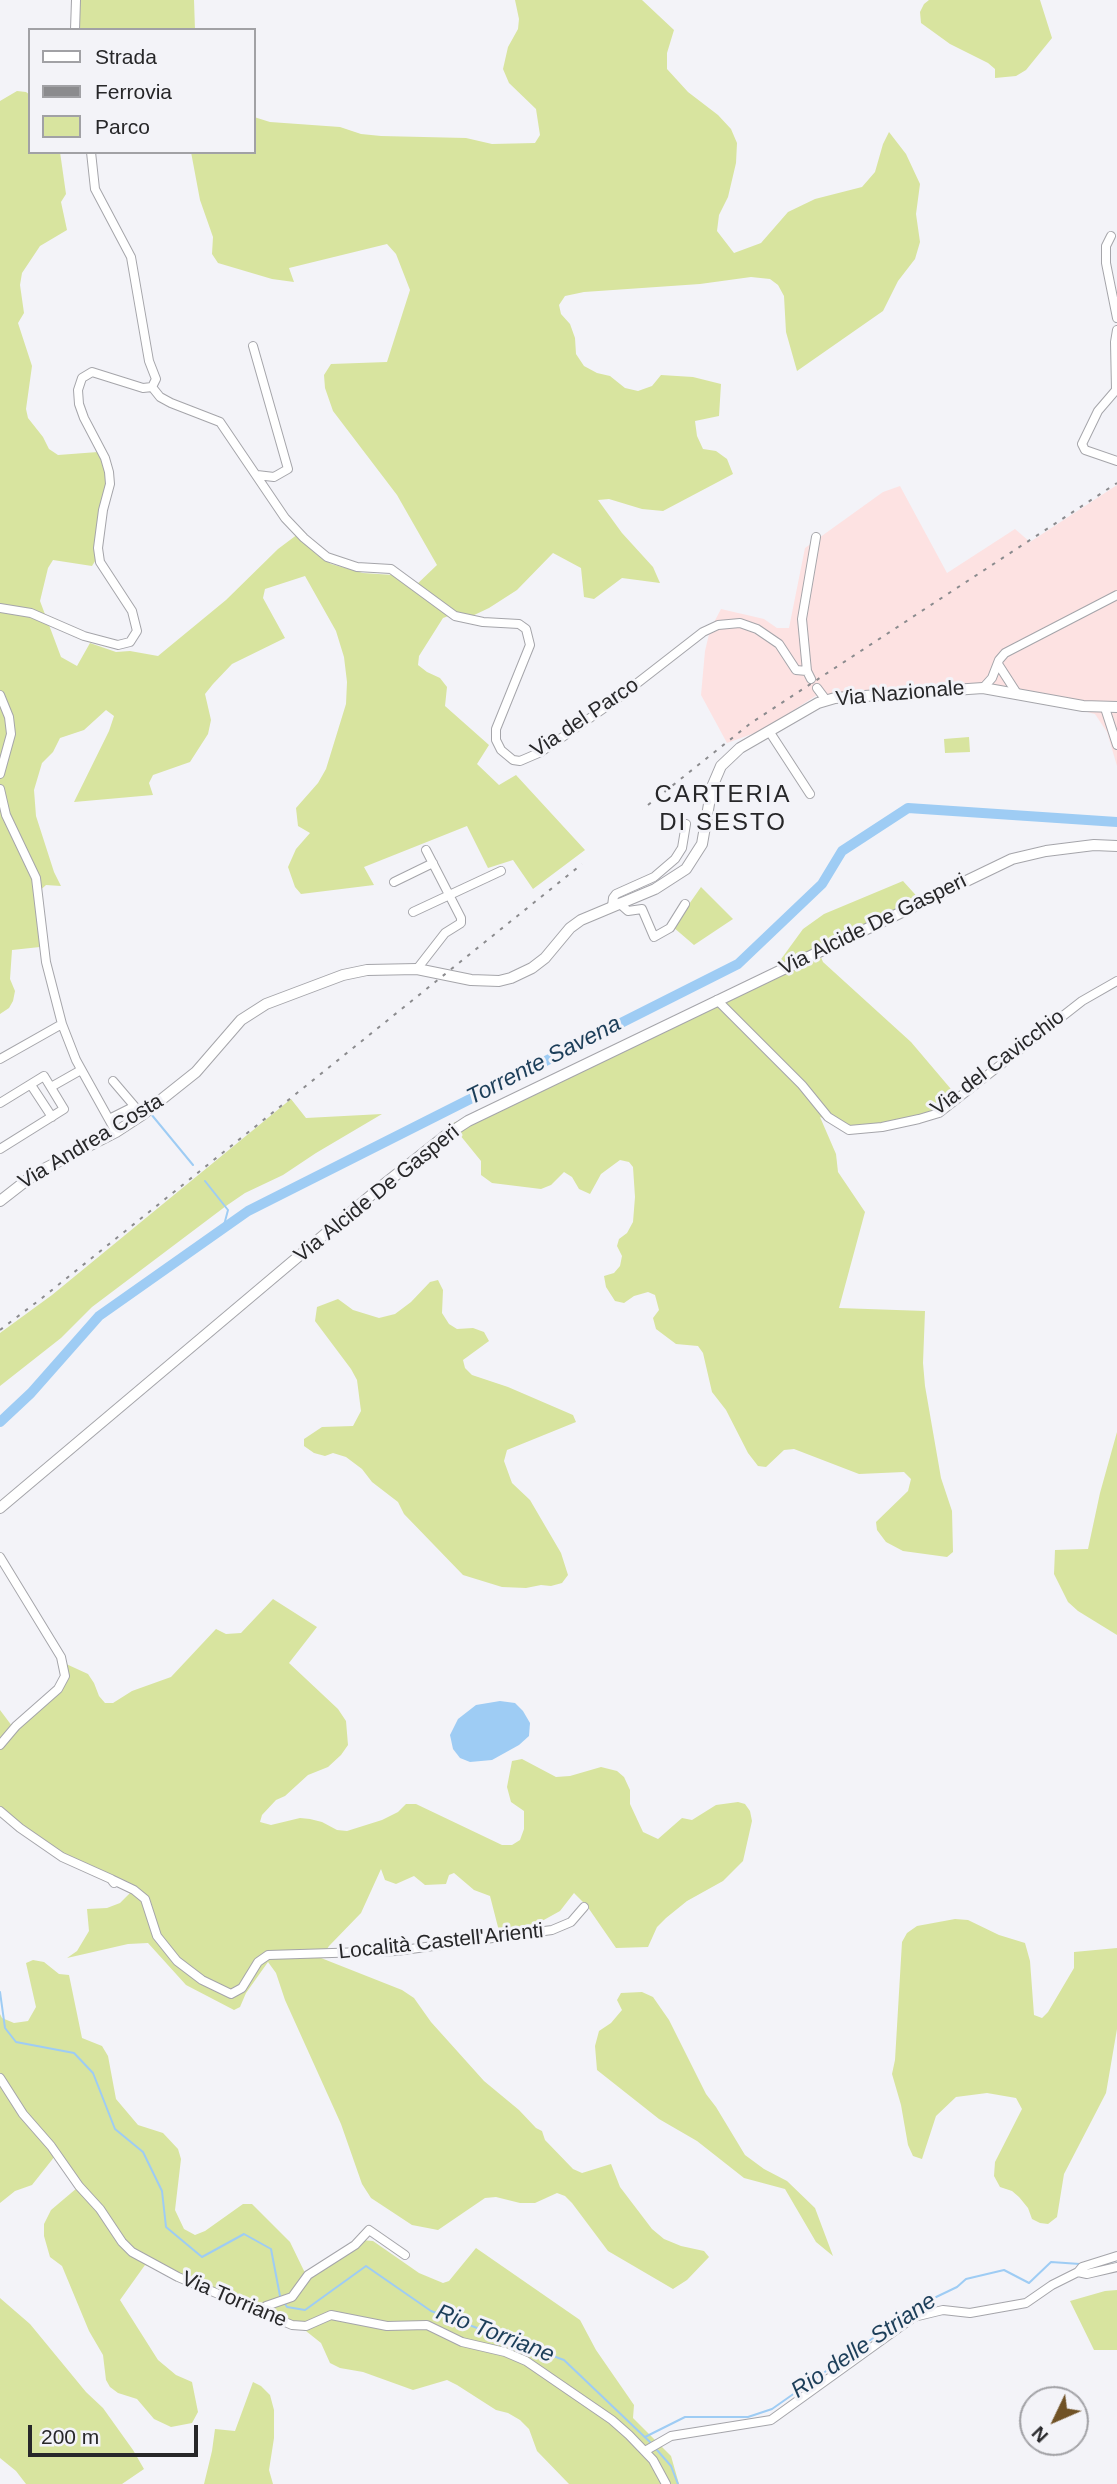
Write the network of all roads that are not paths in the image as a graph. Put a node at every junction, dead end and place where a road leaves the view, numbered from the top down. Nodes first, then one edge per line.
1 (76, 0) edge
2 (75, 28) edge
3 (91, 154) edge
4 (1111, 236) dead end
5 (1117, 318) edge
6 (1117, 330) edge
7 (253, 346) dead end
8 (152, 387) junction
9 (1116, 389) edge
10 (1117, 461) edge
11 (257, 475) junction
12 (816, 537) dead end
13 (1117, 595) edge
14 (0, 608) edge
15 (999, 673) junction
16 (817, 688) dead end
17 (983, 688) junction
18 (999, 689) junction
19 (1016, 692) junction
20 (0, 695) edge
21 (826, 700) junction
22 (1117, 707) edge
23 (1105, 708) junction
24 (769, 731) junction
25 (1117, 745) edge
26 (0, 774) edge
27 (0, 789) edge
28 (810, 794) dead end
29 (686, 824) dead end
30 (1117, 846) edge
31 (426, 849) dead end
32 (433, 863) junction
33 (501, 871) dead end
34 (394, 882) dead end
35 (450, 896) junction
36 (615, 904) junction
37 (685, 904) dead end
38 (413, 912) dead end
39 (581, 920) joint
40 (416, 970) junction
41 (1117, 981) edge
42 (717, 1000) junction
43 (62, 1024) junction
44 (0, 1059) edge
45 (81, 1070) junction
46 (113, 1081) dead end
47 (31, 1085) junction
48 (51, 1087) junction
49 (0, 1103) edge
50 (133, 1107) junction
51 (142, 1115) junction
52 (51, 1117) junction
53 (108, 1119) junction
54 (116, 1132) junction
55 (0, 1149) edge
56 (0, 1201) edge
57 (0, 1508) edge
58 (0, 1557) edge
59 (0, 1745) edge
60 (0, 1811) edge
61 (584, 1907) dead end
62 (0, 2078) edge
63 (405, 2255) dead end
64 (1117, 2256) edge
65 (1117, 2267) edge
66 (1083, 2268) junction
67 (262, 2313) junction
68 (650, 2448) junction
69 (666, 2484) edge

1 - 2 street
3 - 8 street
4 - 5 street
6 - 9 street
7 - 11 street
8 - 11 street, Via del Parco
8 - 14 street
9 - 10 street
11 - 12 street, Via del Parco
13 - 15 street
15 - 17 street
15 - 18 street
15 - 19 street
16 - 21 street
17 - 18 main road, Via Nazionale
17 - 21 main road, Via Nazionale
18 - 19 main road, Via Nazionale
19 - 23 main road, Via Nazionale
20 - 26 street
21 - 24 main road, Via Nazionale
22 - 23 main road, Via Nazionale
23 - 25 street
24 - 28 street
24 - 36 main road, Via Nazionale
27 - 43 street
29 - 36 street, Via Nazionale
30 - 42 main road, Via Alcide De Gasperi
31 - 32 street
32 - 34 street
32 - 35 street
33 - 35 street
35 - 38 street
35 - 40 street
36 - 37 street
36 - 39 main road, Via Nazionale
39 - 40 main road, Via Andrea Costa
40 - 51 main road, Via Andrea Costa
41 - 42 street, Via del Cavicchio
42 - 57 main road, Via Alcide De Gasperi
43 - 44 street
43 - 45 street
45 - 48 street
45 - 53 street
46 - 50 street
47 - 48 street
47 - 49 street
47 - 52 street
48 - 52 street
50 - 51 street
50 - 53 street
51 - 54 main road, Via Andrea Costa
52 - 55 street
53 - 54 street
54 - 56 main road, Via Andrea Costa
58 - 59 street
60 - 61 street, Località Castell'Arienti
62 - 67 street, Via Torriane
63 - 67 street
64 - 66 street
65 - 66 street
66 - 68 street
67 - 68 street, Via Torriane
68 - 69 street, Via Torriane

